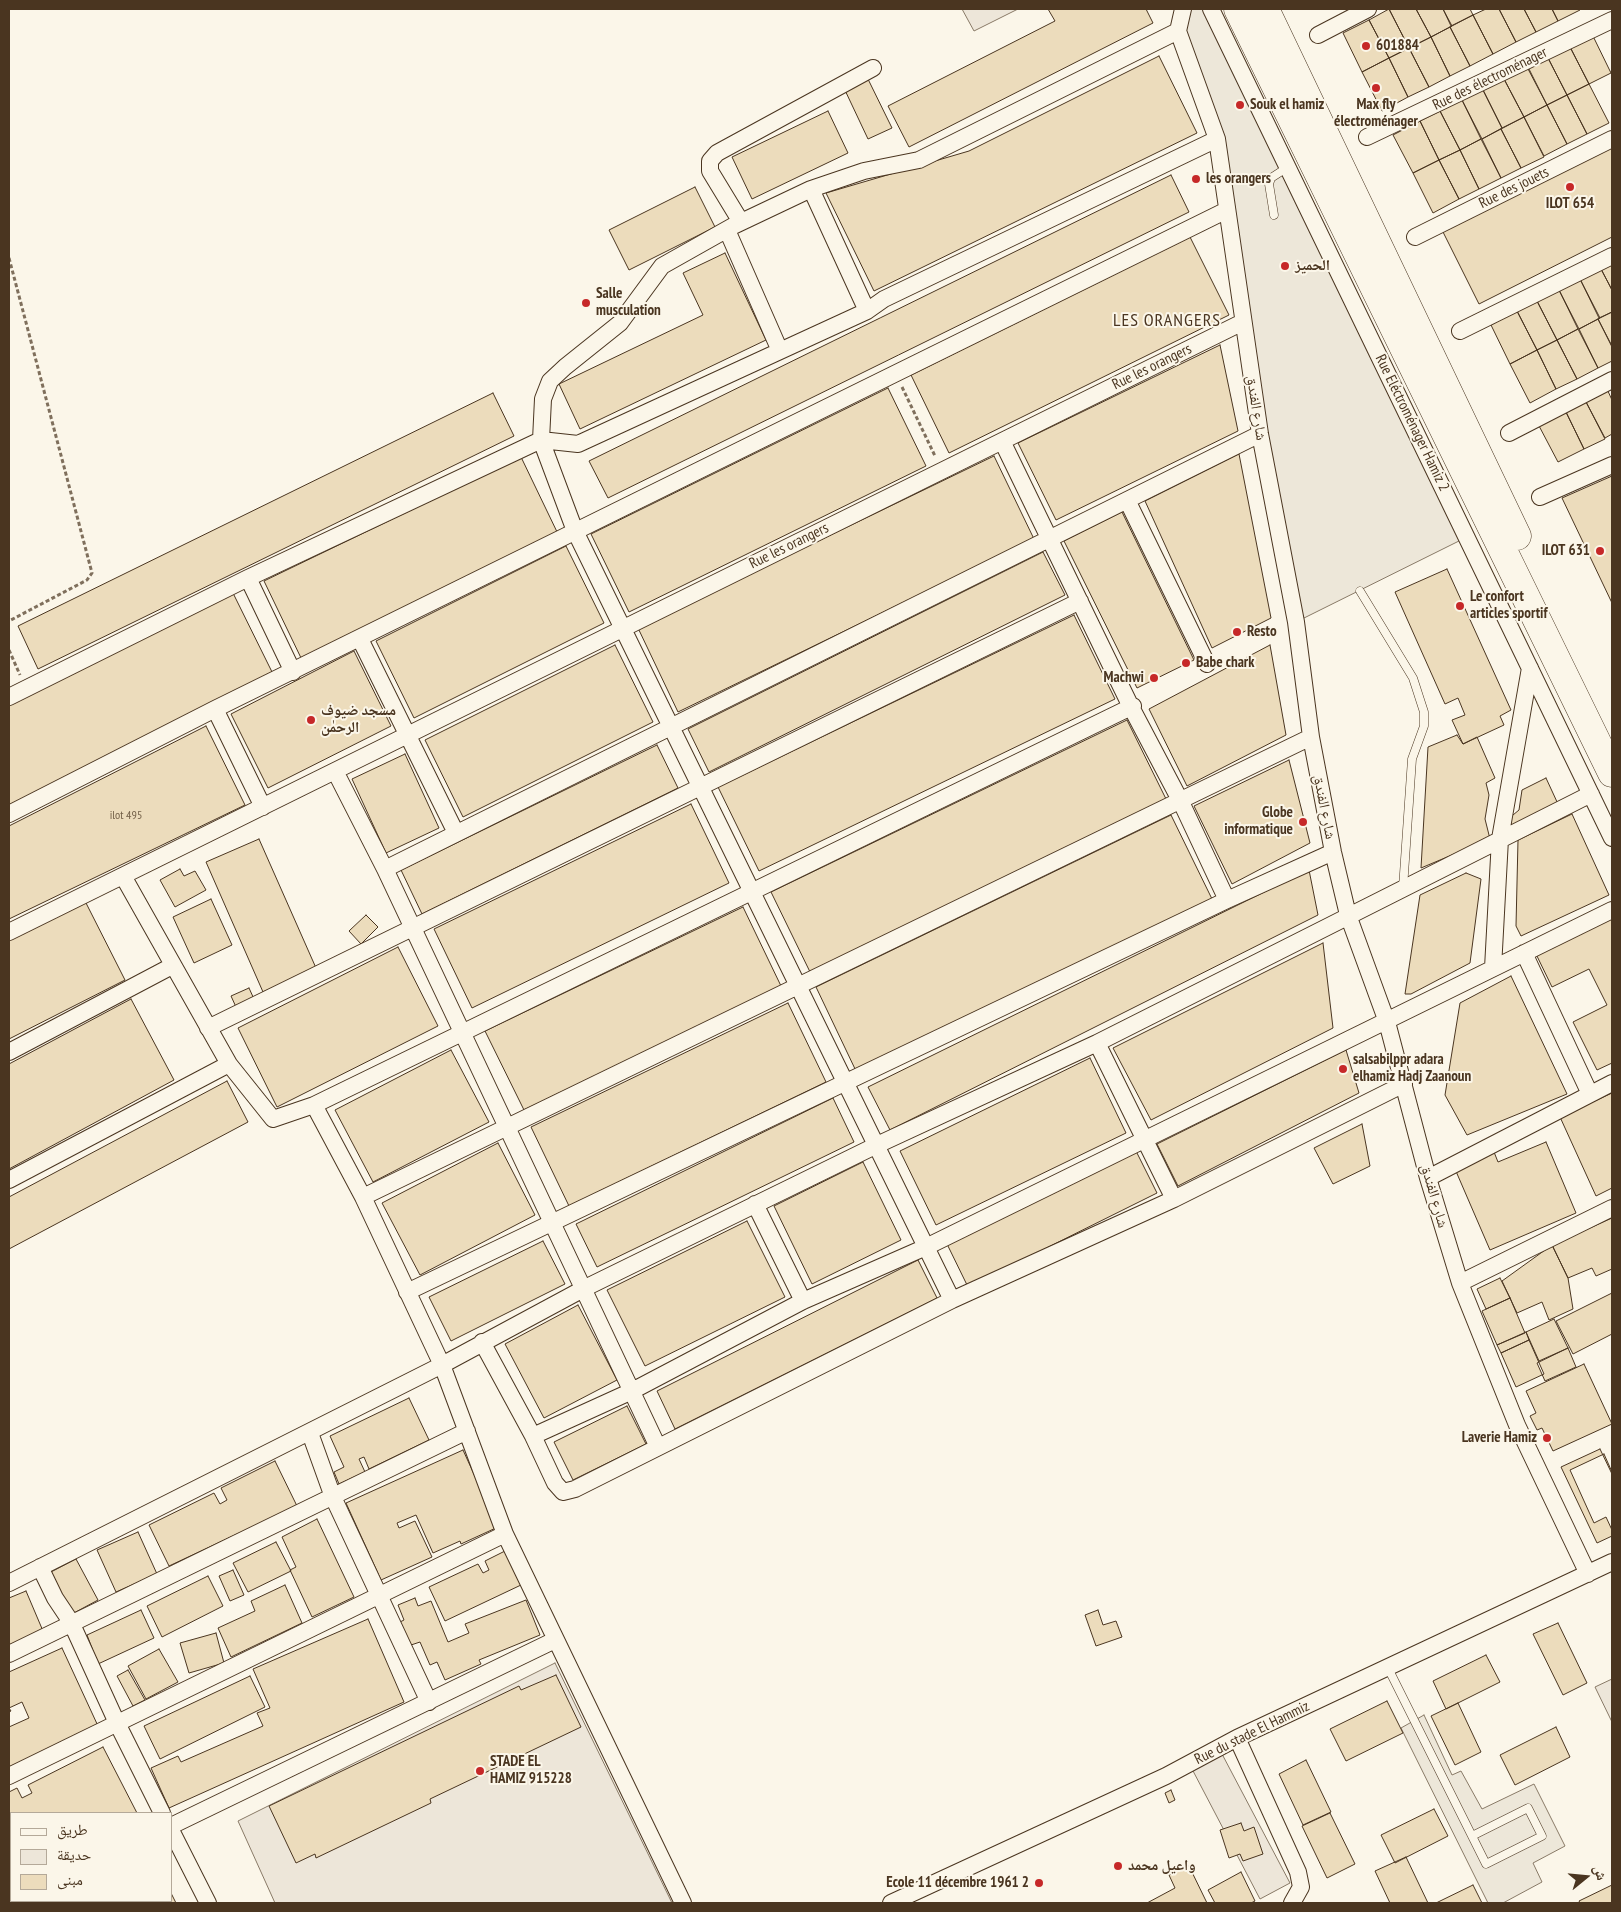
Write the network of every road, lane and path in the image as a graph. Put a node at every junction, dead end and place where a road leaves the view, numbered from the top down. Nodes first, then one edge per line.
1 (1183, 9) edge
2 (1211, 9) edge
3 (1238, 9) edge
4 (1265, 9) edge
5 (1368, 9) edge
6 (1612, 20) edge
7 (1178, 31) junction
8 (1318, 35) dead end
9 (872, 68) dead end
10 (1367, 137) dead end
11 (1216, 139) junction
12 (1612, 139) edge
13 (1288, 167) junction
14 (811, 189) junction
15 (1227, 210) junction
16 (1274, 216) dead end
17 (734, 226) junction
18 (1415, 237) dead end
19 (1612, 256) edge
20 (9, 258) edge
21 (867, 311) junction
22 (1243, 322) junction
23 (1460, 331) dead end
24 (780, 352) junction
25 (896, 373) junction
26 (1612, 380) edge
27 (1509, 433) dead end
28 (1260, 434) junction
29 (541, 440) junction
30 (1002, 441) junction
31 (1612, 465) edge
32 (942, 471) junction
33 (1540, 497) dead end
34 (1127, 500) junction
35 (575, 531) junction
36 (1049, 538) junction
37 (248, 578) junction
38 (1360, 591) dead end
39 (1080, 601) junction
40 (9, 621) edge
41 (623, 629) junction
42 (360, 639) junction
43 (9, 650) edge
44 (1207, 664) dead end
45 (1530, 668) junction
46 (293, 672) junction
47 (26, 688) junction
48 (9, 696) edge
49 (1132, 707) junction
50 (215, 709) junction
51 (671, 726) junction
52 (408, 734) junction
53 (1612, 736) edge
54 (1311, 737) junction
55 (335, 771) junction
56 (1612, 772) edge
57 (701, 787) junction
58 (1591, 794) junction
59 (1181, 802) junction
60 (263, 806) junction
61 (9, 814) edge
62 (456, 833) junction
63 (1612, 838) edge
64 (1500, 839) junction
65 (1333, 852) junction
66 (385, 869) junction
67 (123, 876) junction
68 (1403, 888) junction
69 (752, 892) junction
70 (1227, 900) junction
71 (1612, 910) edge
72 (1348, 915) junction
73 (413, 929) junction
74 (9, 932) edge
75 (1524, 953) junction
76 (172, 966) junction
77 (1493, 968) junction
78 (798, 986) junction
79 (1387, 1022) junction
80 (208, 1028) junction
81 (463, 1033) junction
82 (1097, 1043) junction
83 (9, 1052) edge
84 (229, 1064) junction
85 (846, 1082) junction
86 (1612, 1083) edge
87 (1404, 1084) junction
88 (1590, 1094) junction
89 (314, 1105) junction
90 (507, 1127) junction
91 (1144, 1140) junction
92 (876, 1145) junction
93 (1428, 1178) junction
94 (9, 1180) edge
95 (363, 1197) junction
96 (1174, 1199) junction
97 (755, 1204) junction
98 (1612, 1208) edge
99 (552, 1223) junction
100 (926, 1247) junction
101 (1460, 1283) junction
102 (585, 1288) junction
103 (407, 1292) junction
104 (952, 1300) junction
105 (803, 1301) junction
106 (482, 1342) junction
107 (442, 1365) junction
108 (632, 1391) junction
109 (467, 1431) junction
110 (310, 1433) junction
111 (534, 1436) junction
112 (658, 1447) junction
113 (333, 1497) junction
114 (505, 1534) junction
115 (1612, 1562) edge
116 (40, 1567) junction
117 (1588, 1574) junction
118 (9, 1583) edge
119 (378, 1595) junction
120 (71, 1622) junction
121 (555, 1640) junction
122 (9, 1654) edge
123 (1388, 1668) junction
124 (429, 1702) junction
125 (117, 1723) junction
126 (1237, 1738) junction
127 (9, 1776) edge
128 (162, 1812) edge
129 (172, 1826) edge
130 (172, 1832) edge
131 (1472, 1836) junction
132 (921, 1897) edge
133 (208, 1903) edge
134 (683, 1903) edge
135 (891, 1903) edge
136 (1292, 1903) edge

1 - 7 street
2 - 13 street, Rue Eléctroménager Hamiz 2
3 - 56 highway
4 - 53 highway
5 - 8 street
6 - 10 street, Rue des électroménager
7 - 11 street, شارع الفندق
7 - 14 street
9 - 17 street
11 - 15 street, شارع الفندق
11 - 21 street
12 - 18 street, Rue des jouets
13 - 16 lane
13 - 45 street, Rue Eléctroménager Hamiz 2
14 - 17 street
14 - 21 street
15 - 22 street, شارع الفندق
15 - 25 street
17 - 24 street
17 - 29 street
19 - 23 street
20 - 40 path
21 - 24 street
22 - 28 street, شارع الفندق
22 - 30 street, Rue les orangers
24 - 29 street
25 - 32 path
25 - 35 street
26 - 27 street
28 - 34 street
28 - 54 street, شارع الفندق
29 - 35 street
29 - 37 street
30 - 32 street, Rue les orangers
30 - 36 street
31 - 33 street
32 - 41 street, Rue les orangers
34 - 36 street
34 - 44 street
35 - 41 street
35 - 42 street
36 - 39 street
36 - 51 street
37 - 46 street
37 - 47 street
38 - 68 lane
39 - 49 street
39 - 57 street
41 - 51 street
41 - 52 street, Rue les orangers
42 - 46 street
42 - 52 street
43 - 47 path
45 - 58 street, Rue Eléctroménager Hamiz 2
45 - 64 street
46 - 50 street
47 - 48 street
49 - 59 street
49 - 69 street
50 - 60 street
50 - 61 street
51 - 57 street
51 - 62 street
52 - 55 street, Rue les orangers
52 - 62 street
54 - 59 street
54 - 65 street, شارع الفندق
55 - 60 street, Rue les orangers
55 - 66 street
57 - 69 street
57 - 73 street
58 - 63 street, Rue Eléctroménager Hamiz 2
58 - 64 street
59 - 70 street
59 - 78 street
60 - 67 street, Rue les orangers
62 - 66 street
64 - 68 street
64 - 77 street
65 - 70 street
65 - 72 street, شارع الفندق
66 - 73 street
67 - 74 street, Rue les orangers
67 - 76 street
68 - 72 street
69 - 78 street
69 - 81 street
70 - 85 street
71 - 75 street
72 - 79 street, شارع الفندق
72 - 82 street
73 - 80 street
73 - 81 street
75 - 77 street
75 - 88 street
76 - 80 street
76 - 83 street
77 - 79 street
78 - 85 street
78 - 90 street
79 - 87 street, شارع الفندق
79 - 91 street
80 - 84 street
81 - 89 street
81 - 90 street
82 - 91 street
82 - 92 street
84 - 89 street
84 - 94 street
85 - 92 street
85 - 99 street
86 - 88 street
87 - 93 street, شارع الفندق
87 - 96 street
88 - 93 street
89 - 95 street
90 - 95 street
90 - 99 street
91 - 96 street
91 - 100 street
92 - 97 street
92 - 100 street
93 - 101 street, شارع الفندق
95 - 103 street
96 - 104 street
97 - 102 street
97 - 105 street
98 - 101 street
99 - 102 street
99 - 103 street
100 - 104 street
100 - 105 street
101 - 117 street, شارع الفندق
102 - 106 street
102 - 108 street
103 - 107 street
104 - 112 street
105 - 108 street
106 - 107 street
106 - 111 street
107 - 109 street
107 - 110 street
108 - 111 street
108 - 112 street
109 - 113 street
109 - 114 street
110 - 113 street
110 - 116 street
111 - 112 street
113 - 119 street
113 - 120 street
114 - 119 street
114 - 121 street
115 - 117 street, Rue du stade El Hammiz
116 - 118 street
116 - 120 street
117 - 123 street, Rue du stade El Hammiz
119 - 124 street
119 - 125 street
120 - 122 street
120 - 125 street
121 - 124 street
121 - 134 street
123 - 126 street, Rue du stade El Hammiz
123 - 131 lane
124 - 129 street
125 - 127 street
125 - 128 street
126 - 132 street, Rue du stade El Hammiz
126 - 136 street
130 - 133 street
131 - 131 lane
132 - 135 street, Rue du stade El Hammiz

